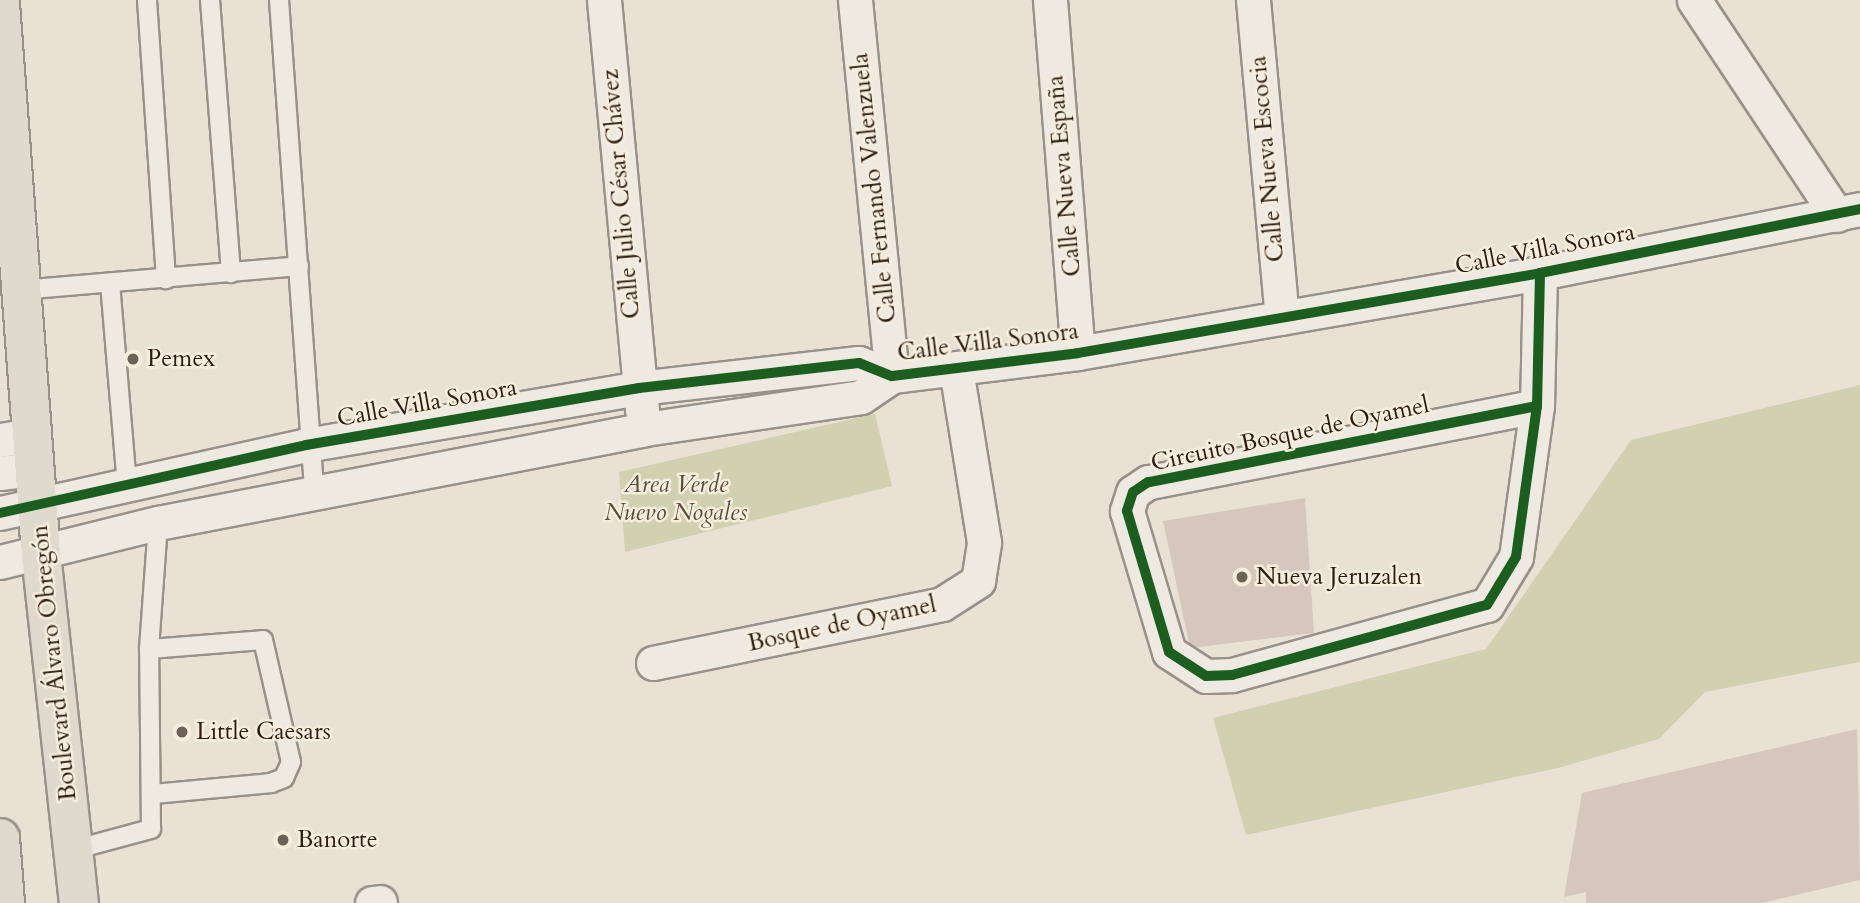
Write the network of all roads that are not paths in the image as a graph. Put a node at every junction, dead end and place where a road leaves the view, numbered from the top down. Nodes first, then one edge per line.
1 (147, 0) edge
2 (210, 0) edge
3 (279, 0) edge
4 (604, 0) edge
5 (855, 0) edge
6 (1050, 0) edge
7 (1253, 0) edge
8 (1694, 0) edge
9 (0, 4) edge
10 (1849, 212) edge
11 (299, 266) junction
12 (231, 273) junction
13 (1540, 273) junction
14 (166, 279) junction
15 (110, 283) junction
16 (21, 290) junction
17 (1282, 318) junction
18 (1078, 353) junction
19 (956, 370) junction
20 (892, 376) junction
21 (639, 388) junction
22 (1537, 406) junction
23 (645, 429) junction
24 (306, 445) junction
25 (21, 464) edge
26 (127, 486) junction
27 (314, 493) junction
28 (0, 513) edge
29 (159, 523) junction
30 (41, 554) junction
31 (0, 562) edge
32 (149, 649) junction
33 (653, 663) dead end
34 (152, 794) junction
35 (73, 850) junction
36 (79, 903) edge

1 - 14 lane
2 - 12 lane
3 - 11 lane
4 - 21 street, Calle Julio César Chávez
5 - 20 street, Calle Fernando Valenzuela
6 - 18 street, Calle Nueva España
7 - 17 street, Calle Nueva Escocia
8 - 10 street
9 - 16 highway, Boulevard Álvaro Obregón
10 - 13 street, Calle Villa Sonora
11 - 12 lane
11 - 24 lane
12 - 14 lane
13 - 17 street, Calle Villa Sonora
13 - 22 street, Circuito Bosque de Oyamel
14 - 15 lane
15 - 16 lane
15 - 26 lane
16 - 25 highway, Boulevard Álvaro Obregón
17 - 18 street, Calle Villa Sonora
18 - 19 street, Calle Villa Sonora
19 - 20 street, Calle Villa Sonora
19 - 33 street, Bosque de Oyamel
20 - 21 street, Calle Villa Sonora
20 - 23 street, Calle Villa Sonora
21 - 23 street, Calle Julio César Chávez
21 - 24 street, Calle Villa Sonora
22 - 22 street, Circuito Bosque de Oyamel
23 - 27 street, Calle Villa Sonora
24 - 26 street, Calle Villa Sonora
24 - 27 lane
25 - 26 street, Calle Villa Sonora
25 - 28 street, Calle Villa Sonora
25 - 30 highway, Boulevard Álvaro Obregón
27 - 29 street, Calle Villa Sonora
29 - 30 street, Calle Villa Sonora
29 - 32 lane
30 - 31 street, Calle Villa Sonora
30 - 35 highway, Boulevard Álvaro Obregón
32 - 34 lane
32 - 34 lane
34 - 35 lane
35 - 36 highway, Boulevard Álvaro Obregón

